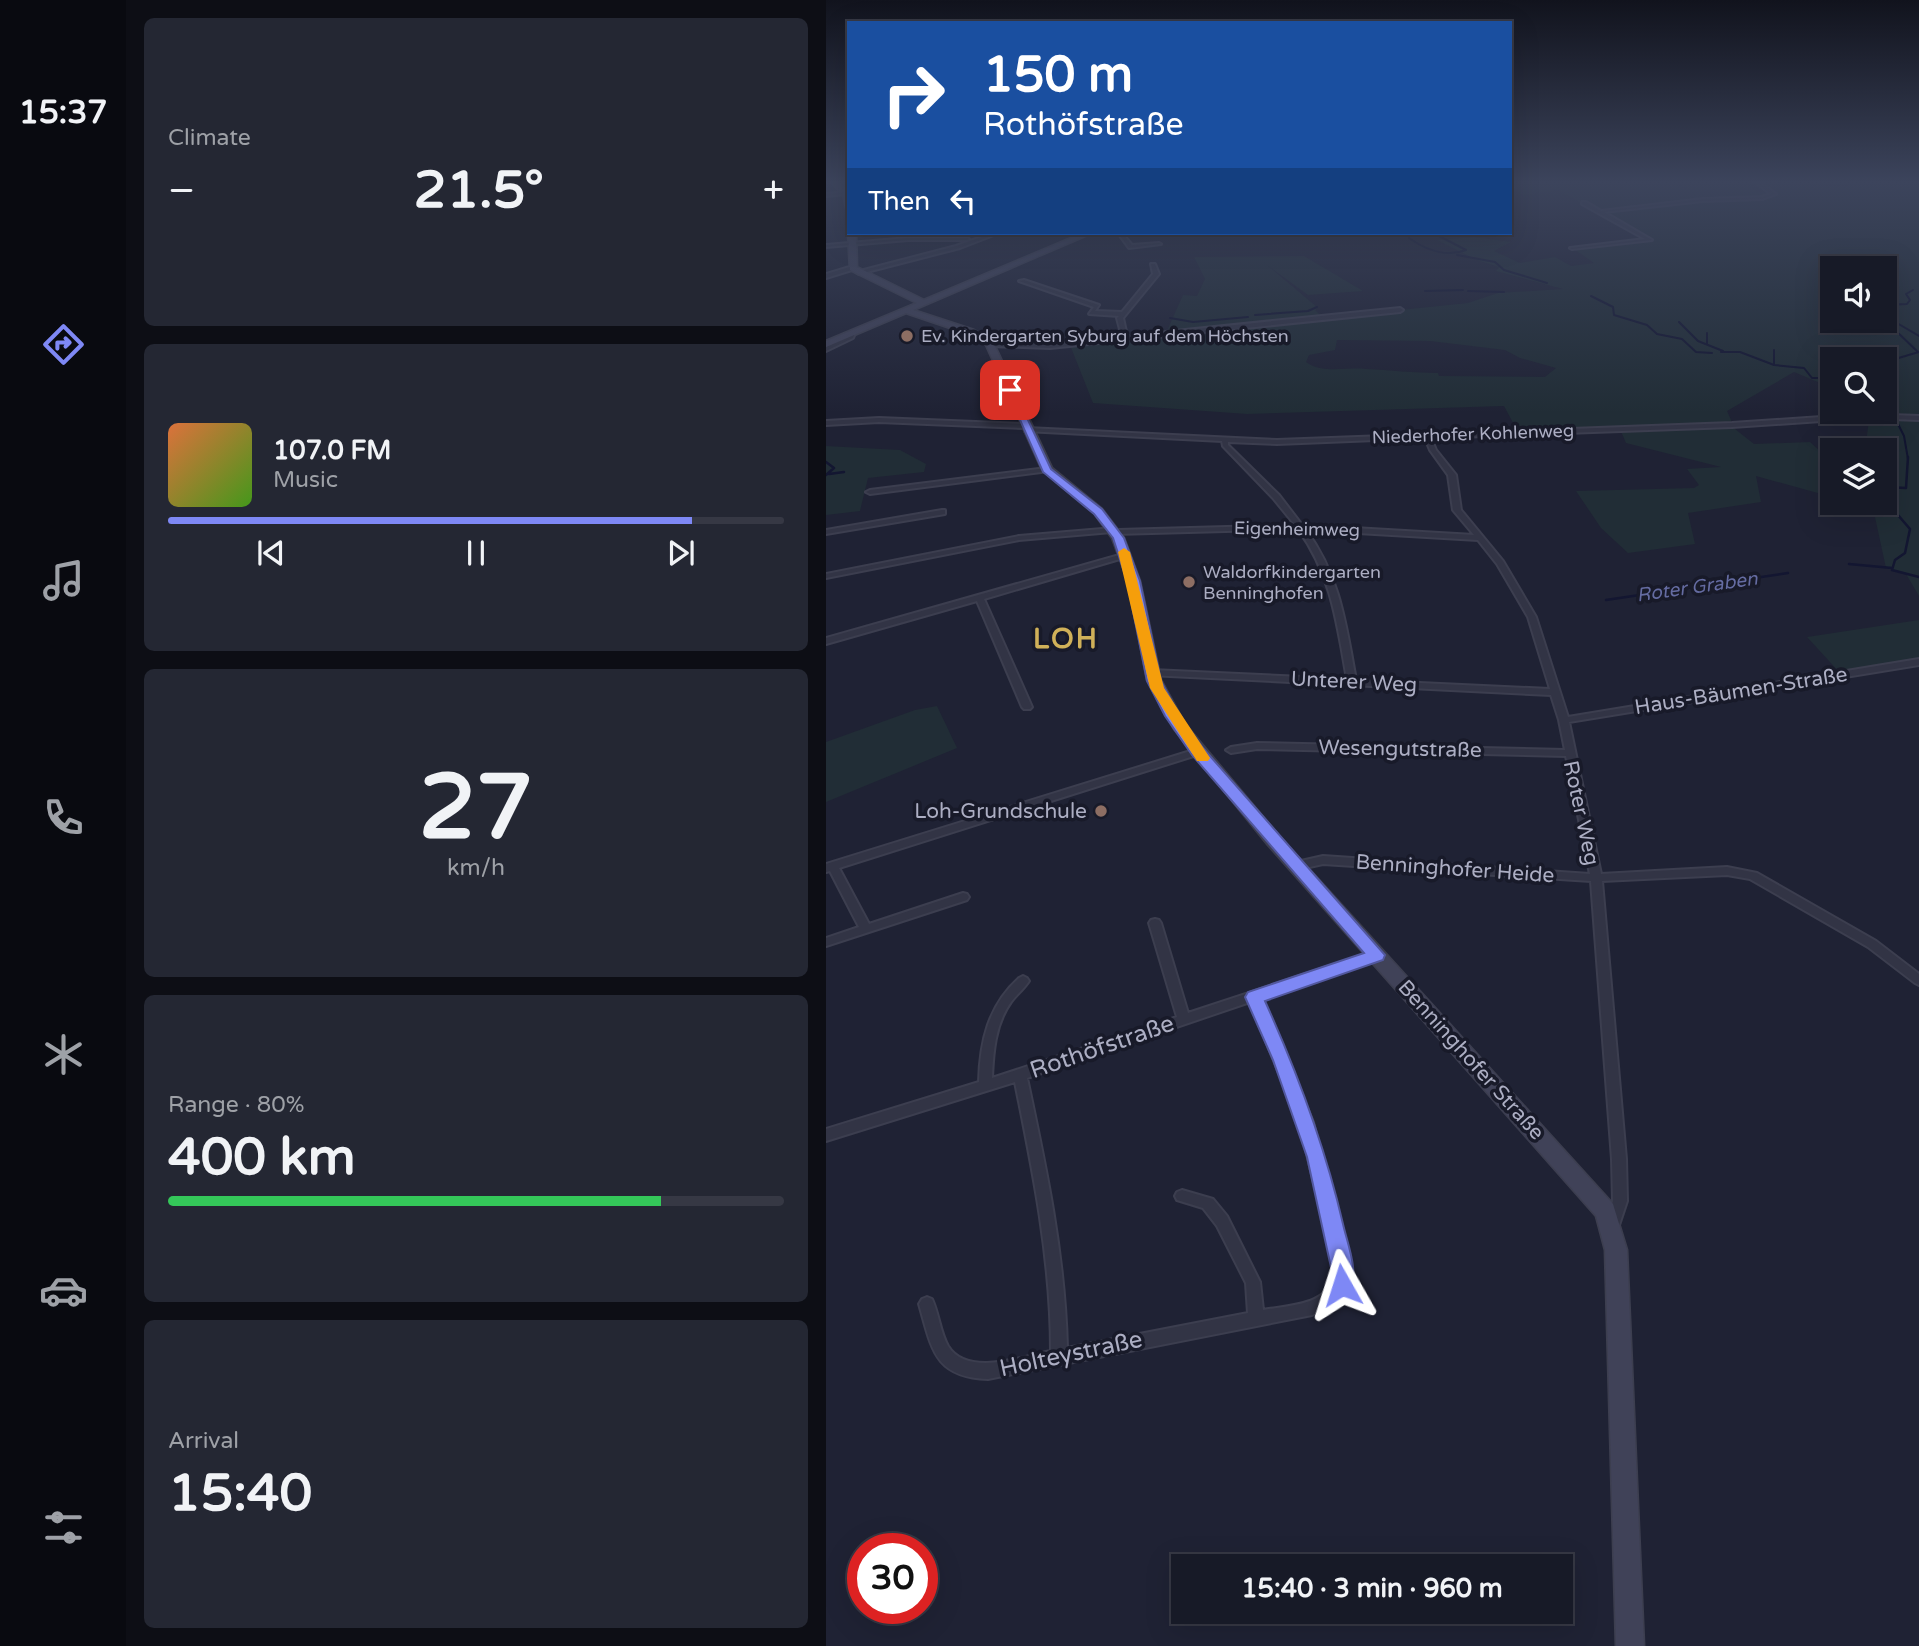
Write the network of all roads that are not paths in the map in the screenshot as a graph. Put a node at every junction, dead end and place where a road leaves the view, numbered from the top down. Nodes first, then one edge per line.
1 (851, 260) edge
2 (903, 260) edge
3 (1025, 260) edge
4 (1153, 265) dead end
5 (856, 270) junction
6 (826, 276) edge
7 (1022, 281) dead end
8 (924, 303) junction
9 (905, 310) junction
10 (1400, 310) dead end
11 (1122, 314) junction
12 (1125, 338) junction
13 (990, 344) junction
14 (826, 346) edge
15 (1919, 418) edge
16 (826, 423) edge
17 (1026, 428) junction
18 (1427, 436) junction
19 (1225, 441) junction
20 (1047, 470) junction
21 (870, 492) dead end
22 (942, 512) dead end
23 (1300, 527) junction
24 (826, 531) edge
25 (1114, 531) junction
26 (1478, 538) junction
27 (1126, 556) junction
28 (826, 576) edge
29 (978, 597) junction
30 (826, 641) edge
31 (1919, 662) edge
32 (1152, 673) junction
33 (1352, 681) junction
34 (1556, 692) junction
35 (1027, 707) dead end
36 (1563, 719) junction
37 (1231, 750) dead end
38 (1197, 752) junction
39 (1568, 754) junction
40 (1296, 866) junction
41 (830, 867) edge
42 (1596, 878) junction
43 (963, 897) dead end
44 (1155, 923) dead end
45 (866, 930) junction
46 (826, 943) edge
47 (1376, 955) junction
48 (1023, 981) dead end
49 (1919, 981) edge
50 (1254, 997) junction
51 (1184, 1019) junction
52 (1020, 1074) junction
53 (985, 1084) junction
54 (826, 1135) edge
55 (1182, 1196) dead end
56 (1612, 1226) junction
57 (927, 1304) dead end
58 (1256, 1317) junction
59 (1059, 1355) junction
60 (1630, 1646) edge

1 - 5 main road
2 - 5 street
3 - 8 main road
4 - 11 street
5 - 6 street
5 - 8 main road
7 - 11 street
8 - 9 main road
9 - 13 main road
9 - 14 main road
10 - 12 street
11 - 12 street
12 - 13 street
13 - 17 main road, Benninghofer Straße
15 - 18 street, Niederhofer Kohlenweg
16 - 17 street, Niederhofer Kohlenweg
17 - 19 street, Niederhofer Kohlenweg
17 - 20 main road, Benninghofer Straße
18 - 19 street, Niederhofer Kohlenweg
18 - 26 street, Roter Weg
19 - 23 street
20 - 21 street
20 - 25 main road, Benninghofer Straße
22 - 24 street
23 - 25 street, Eigenheimweg
23 - 26 street, Eigenheimweg
23 - 33 street
25 - 27 main road, Benninghofer Straße
25 - 28 street, Eigenheimweg
26 - 34 street, Roter Weg
27 - 29 street
27 - 32 main road, Benninghofer Straße
29 - 30 street
29 - 35 street
31 - 36 street, Haus-Bäumen-Straße
32 - 33 street, Unterer Weg
32 - 38 main road, Benninghofer Straße
33 - 34 street, Unterer Weg
34 - 36 street, Roter Weg
36 - 39 street, Roter Weg
37 - 39 street, Wesengutstraße
38 - 40 main road, Benninghofer Straße
38 - 41 street
39 - 42 street, Roter Weg
40 - 42 street, Benninghofer Heide
40 - 47 main road, Benninghofer Straße
41 - 45 street
42 - 49 street, Benninghofer Heide
42 - 56 street, Roter Weg
43 - 45 street
44 - 51 street
45 - 46 street
47 - 50 street, Rothöfstraße
47 - 56 main road, Benninghofer Straße
48 - 53 street
50 - 51 street, Rothöfstraße
50 - 58 street, Holteystraße
51 - 52 street, Rothöfstraße
52 - 53 street, Rothöfstraße
52 - 59 street
53 - 54 street, Rothöfstraße
55 - 58 street
56 - 60 main road, Benninghofer Straße
57 - 59 street, Holteystraße
58 - 59 street, Holteystraße

